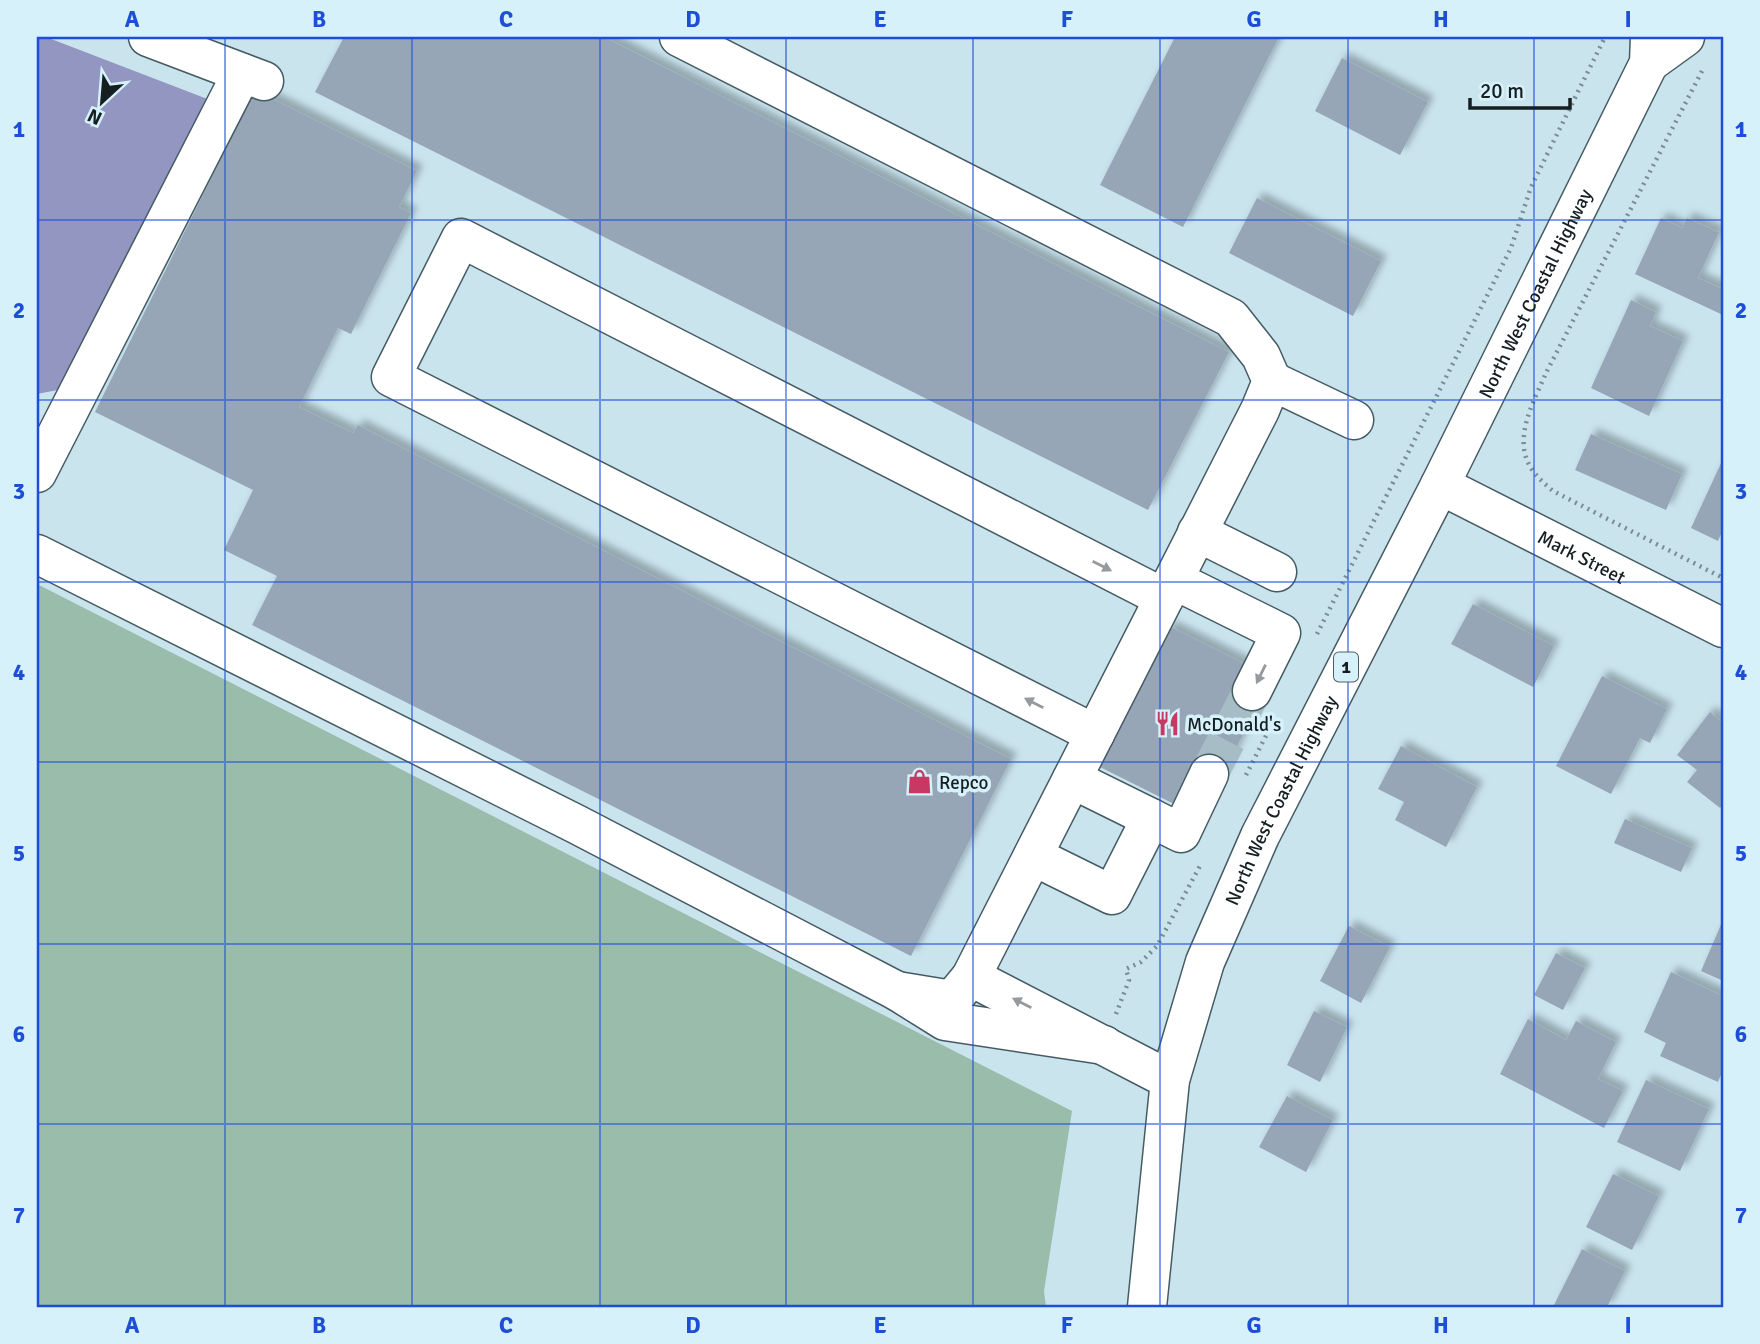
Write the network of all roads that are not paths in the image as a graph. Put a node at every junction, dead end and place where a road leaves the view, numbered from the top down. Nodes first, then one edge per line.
1 (148, 37) edge
2 (679, 37) edge
3 (1696, 49) edge
4 (1649, 50) edge
5 (1272, 381) junction
6 (1354, 420) dead end
7 (37, 473) edge
8 (1440, 485) junction
9 (37, 554) edge
10 (1180, 568) junction
11 (1277, 572) dead end
12 (1723, 628) edge
13 (1264, 704) tunnel mouth
14 (1095, 734) junction
15 (1227, 776) tunnel mouth
16 (1072, 779) junction
17 (1151, 818) junction
18 (1033, 856) junction
19 (971, 977) junction
20 (897, 991) junction
21 (1104, 1045) junction
22 (1170, 1080) junction
23 (1147, 1307) edge

1 - 7 main road
2 - 5 main road
3 - 4 main road, North West Coastal Highway / 1
4 - 8 main road, North West Coastal Highway / 1
5 - 6 main road
5 - 10 main road
8 - 12 main road, Mark Street
8 - 22 main road, North West Coastal Highway / 1
9 - 20 main road
10 - 11 main road
10 -> 13 main road
10 - 14 main road
14 -> 10 main road
14 - 16 main road
15 - 17 main road
16 - 17 main road
16 - 18 main road
17 - 18 main road
18 - 19 main road
19 - 20 main road
21 -> 19 main road
20 - 21 main road
21 - 22 main road
22 - 23 main road, North West Coastal Highway / 1

